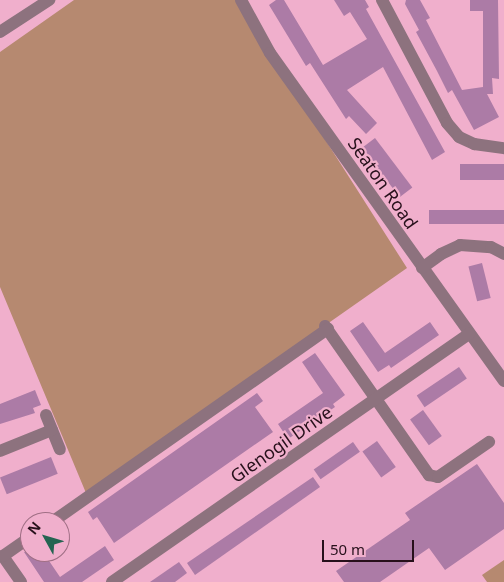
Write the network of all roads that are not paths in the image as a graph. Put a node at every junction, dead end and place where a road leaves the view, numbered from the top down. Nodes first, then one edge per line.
1 (49, 0) edge
2 (241, 0) edge
3 (382, 0) edge
4 (0, 32) edge
5 (504, 148) edge
6 (504, 254) edge
7 (422, 268) junction
8 (469, 334) junction
9 (504, 381) edge
10 (375, 399) junction
11 (46, 415) dead end
12 (52, 430) junction
13 (489, 442) dead end
14 (60, 449) dead end
15 (0, 451) edge
16 (66, 512) edge
17 (20, 545) edge
18 (21, 582) edge
19 (112, 582) edge

1 - 4 street
2 - 7 street, Seaton Road
3 - 5 street
6 - 7 street
7 - 8 street, Seaton Road
8 - 9 street, Seaton Road
8 - 10 street, Glenogil Drive
10 - 13 street
10 - 16 street
10 - 19 street, Glenogil Drive
11 - 12 street
12 - 14 street
12 - 15 street
17 - 18 street

